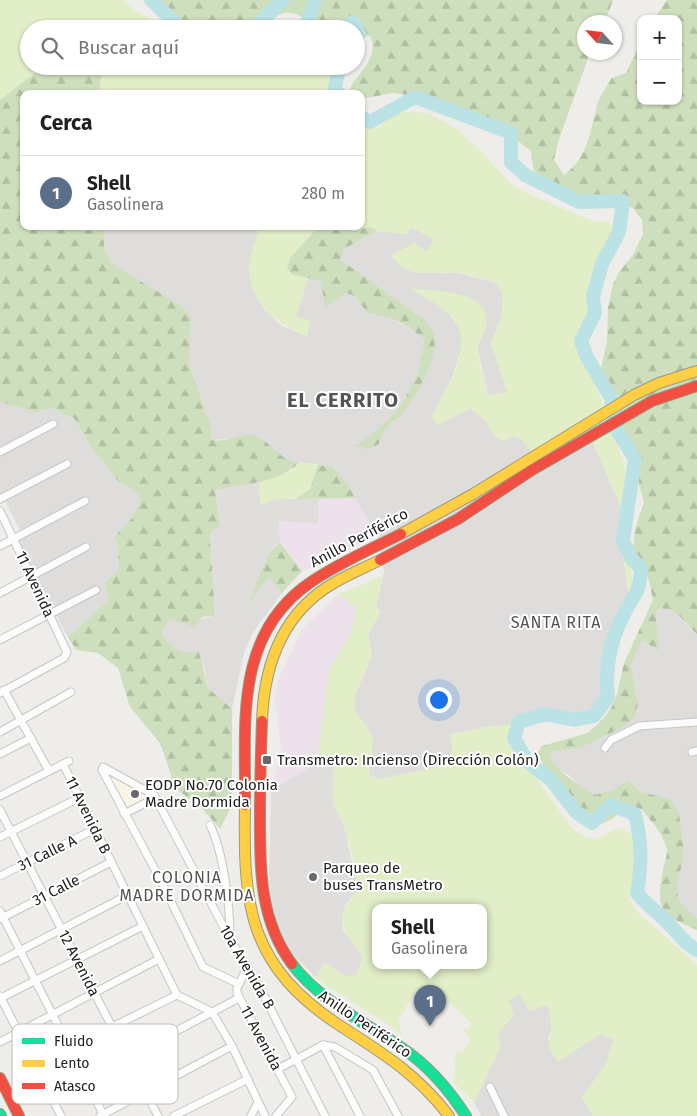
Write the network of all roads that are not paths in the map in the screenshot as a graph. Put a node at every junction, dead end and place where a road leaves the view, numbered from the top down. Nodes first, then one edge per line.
1 (697, 371) edge
2 (697, 386) edge
3 (53, 424) dead end
4 (0, 452) edge
5 (66, 464) dead end
6 (0, 499) edge
7 (85, 501) dead end
8 (0, 511) edge
9 (14, 538) junction
10 (0, 546) edge
11 (86, 547) dead end
12 (32, 577) junction
13 (96, 590) dead end
14 (0, 593) edge
15 (49, 613) junction
16 (0, 640) edge
17 (2, 692) edge
18 (71, 692) dead end
19 (22, 720) junction
20 (697, 722) edge
21 (0, 732) edge
22 (31, 738) junction
23 (605, 748) dead end
24 (0, 754) edge
25 (49, 771) junction
26 (0, 796) edge
27 (79, 798) junction
28 (155, 798) junction
29 (0, 810) edge
30 (124, 814) junction
31 (210, 825) dead end
32 (95, 829) junction
33 (11, 832) junction
34 (0, 837) edge
35 (111, 862) junction
36 (27, 863) junction
37 (0, 876) edge
38 (128, 895) junction
39 (44, 896) junction
40 (1, 916) edge
41 (142, 926) junction
42 (61, 929) junction
43 (230, 939) junction
44 (20, 951) junction
45 (77, 959) junction
46 (159, 959) junction
47 (0, 961) edge
48 (247, 968) junction
49 (36, 981) junction
50 (239, 984) junction
51 (94, 992) junction
52 (177, 995) junction
53 (0, 997) edge
54 (239, 998) junction
55 (212, 1012) junction
56 (54, 1015) junction
57 (13, 1024) edge
58 (37, 1024) edge
59 (58, 1024) edge
60 (110, 1024) edge
61 (118, 1024) edge
62 (178, 1030) edge
63 (12, 1037) edge
64 (0, 1042) edge
65 (323, 1045) junction
66 (232, 1046) junction
67 (297, 1058) junction
68 (278, 1069) junction
69 (178, 1074) edge
70 (0, 1078) edge
71 (248, 1079) junction
72 (490, 1088) dead end
73 (12, 1102) edge
74 (258, 1102) junction
75 (13, 1104) edge
76 (54, 1104) edge
77 (122, 1104) edge
78 (152, 1104) edge
79 (280, 1114) edge
80 (102, 1115) edge
81 (19, 1116) edge
82 (60, 1116) edge
83 (158, 1116) edge
84 (174, 1116) edge
85 (251, 1116) edge
86 (265, 1116) edge
87 (325, 1116) edge
88 (360, 1116) edge
89 (398, 1116) edge
90 (449, 1116) edge
91 (466, 1116) edge
92 (504, 1116) edge

1 - 90 main road, Anillo Periférico
2 - 91 main road, Anillo Periférico
3 - 4 street
5 - 6 street
7 - 9 street
8 - 9 street, 11 Avenida
9 - 10 street
9 - 12 street, 11 Avenida
11 - 12 street
12 - 14 street
12 - 15 street, 11 Avenida
13 - 15 street
15 - 16 street
15 - 17 street, 11 Avenida
17 - 19 street, 11 Avenida B
18 - 19 street
19 - 21 street
19 - 22 street, 11 Avenida B
20 - 23 street
22 - 24 street
22 - 25 street, 11 Avenida B
25 - 26 street
25 - 27 street, 11 Avenida B
27 - 32 street, 11 Avenida B
27 - 33 street
28 - 30 street
28 - 30 street, 10a Avenida B
28 - 43 street, 10a Avenida B
29 - 33 street, 12 Avenida
30 - 50 street
31 - 43 street
32 - 35 street, 11 Avenida B
32 - 36 street, 31 Calle A
33 - 34 street
33 - 36 street, 12 Avenida
35 - 38 street, 11 Avenida B
35 - 39 street, 31 Calle
36 - 37 street, 31 Calle A
36 - 39 street, 12 Avenida
38 - 41 street, 11 Avenida B
38 - 42 street
39 - 40 street, 31 Calle
39 - 42 street, 12 Avenida
40 - 44 street
41 - 45 street
41 - 46 street, 11 Avenida B
42 - 44 street
42 - 45 street, 12 Avenida
43 - 48 street, 10a Avenida B
44 - 47 street
44 - 49 street
45 - 49 street
45 - 51 street, 12 Avenida
46 - 51 street
46 - 52 street, 11 Avenida B
48 - 50 street
48 - 67 street, 10a Avenida B
49 - 53 street
49 - 56 street
50 - 54 street, 11 Avenida
51 - 56 street
51 - 60 street, 12 Avenida
52 - 55 street
52 - 61 street
53 - 57 street
54 - 55 street
54 - 68 street, 11 Avenida
55 - 62 street
55 - 66 street
56 - 58 street
56 - 59 street
63 - 64 street
65 - 67 street
65 - 88 street
65 - 89 street
66 - 69 street
66 - 71 street
67 - 68 street
67 - 87 street, 10a Avenida B
68 - 79 street, 11 Avenida
70 - 73 main road
71 - 74 street
71 - 84 street
72 - 92 street
74 - 85 street
74 - 86 street
75 - 81 main road
76 - 82 street
77 - 80 street
78 - 83 street, 12 Avenida

